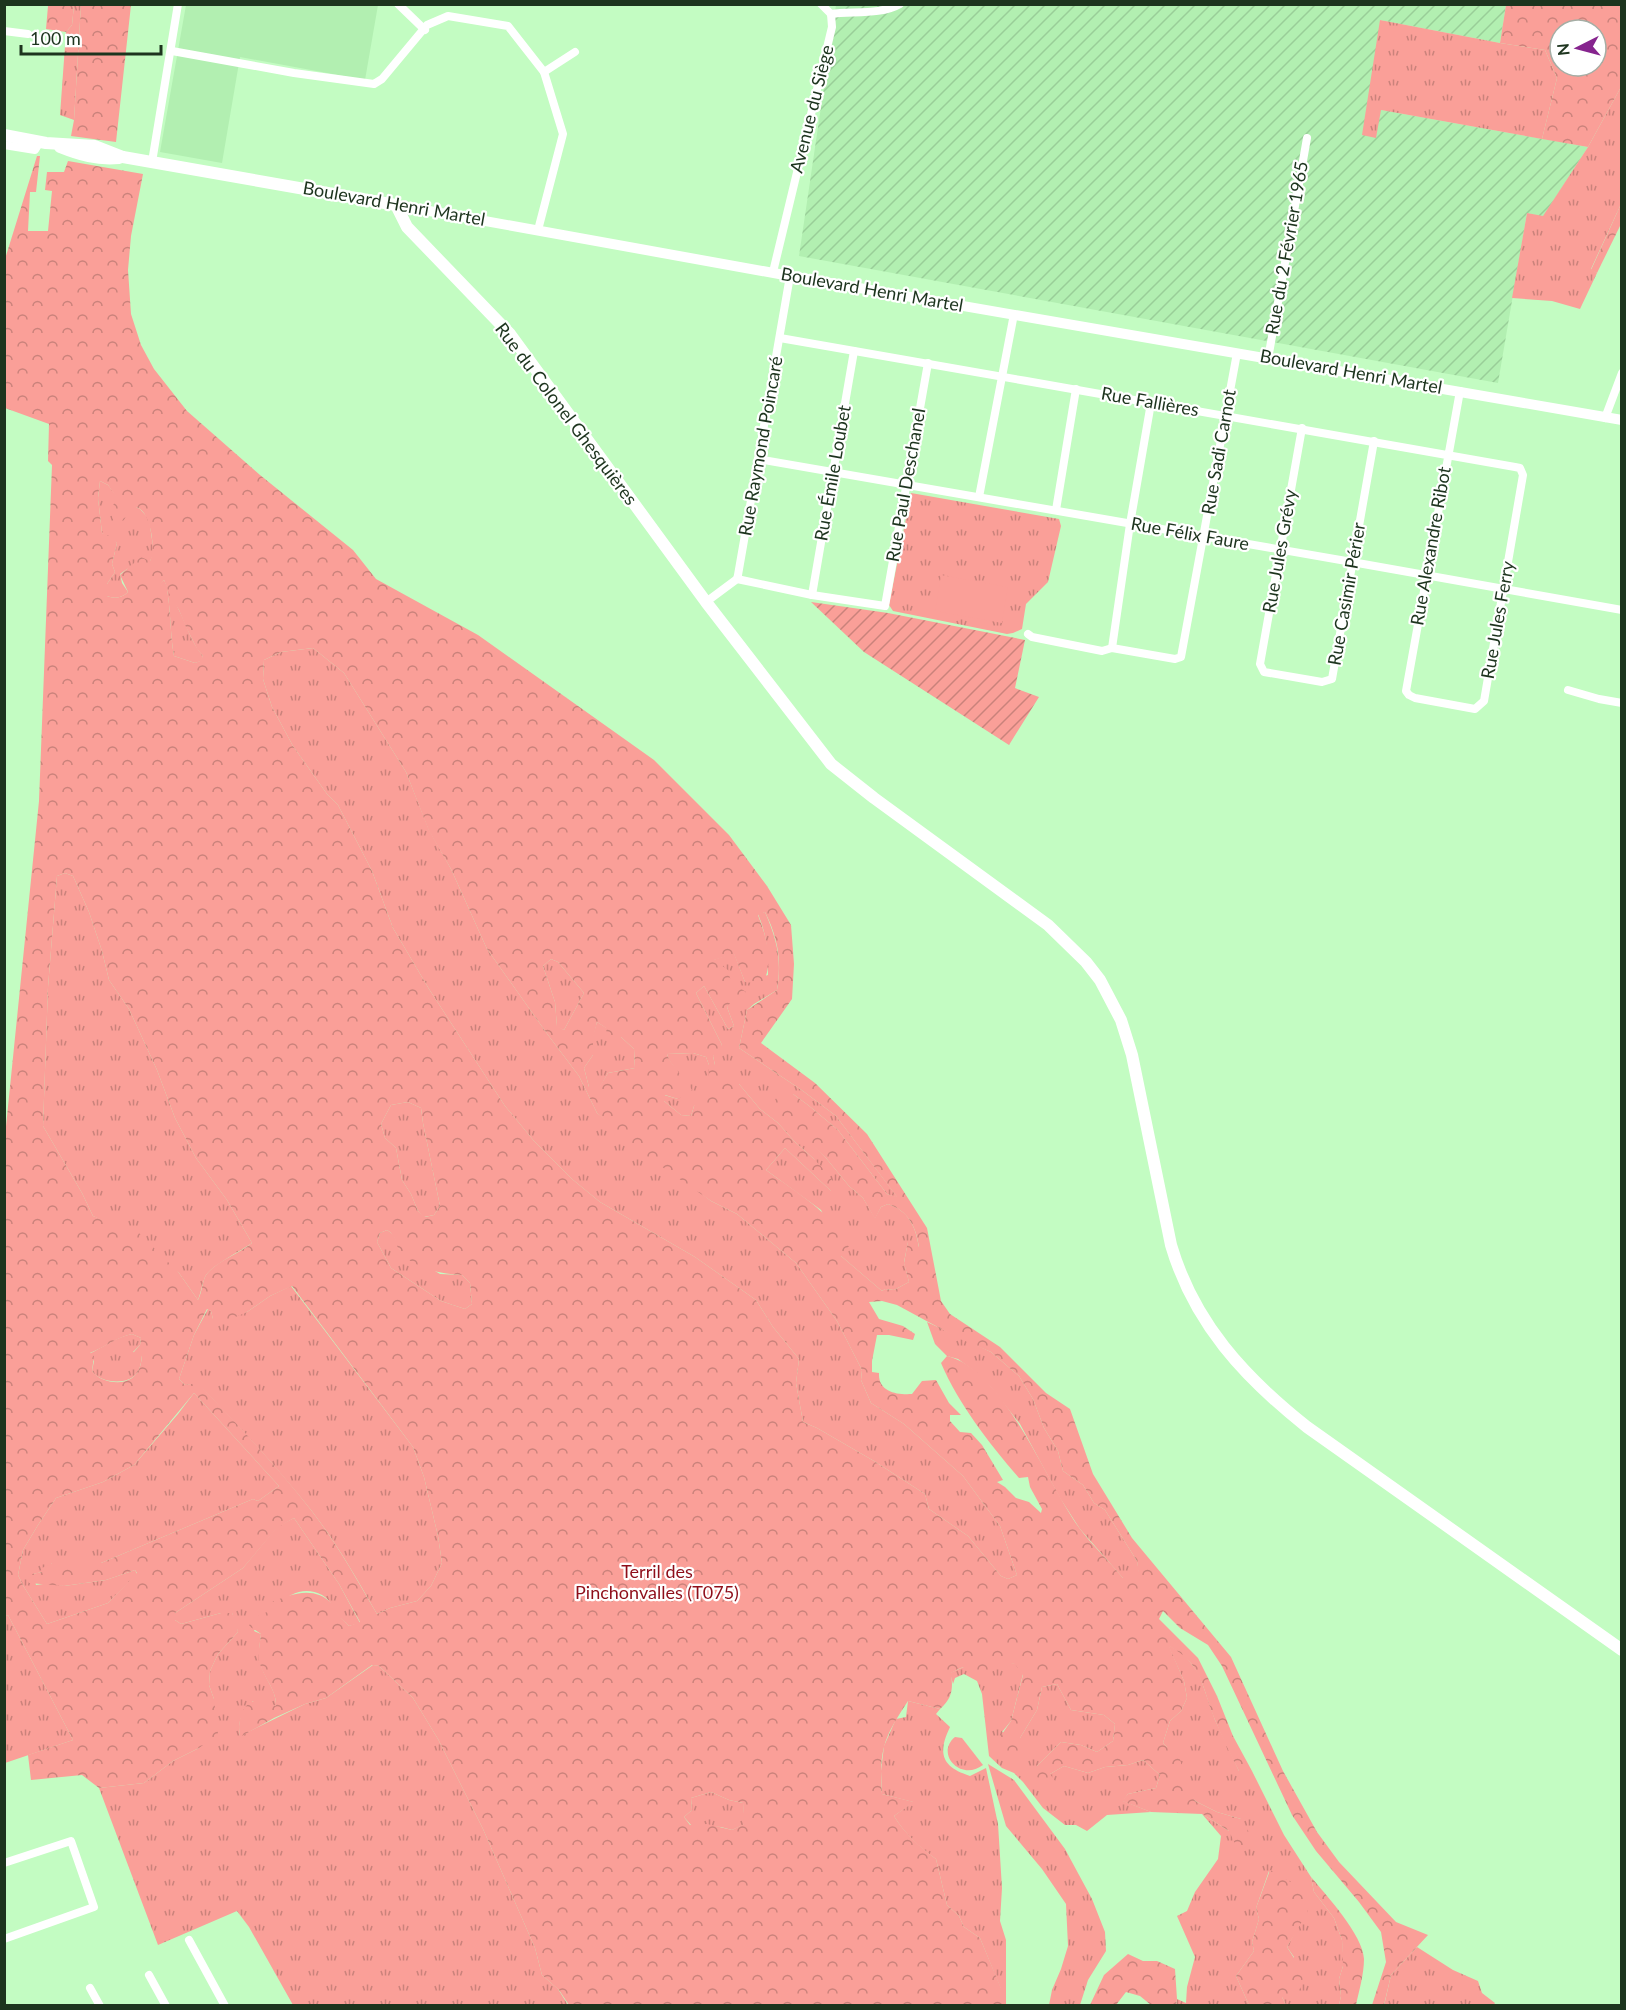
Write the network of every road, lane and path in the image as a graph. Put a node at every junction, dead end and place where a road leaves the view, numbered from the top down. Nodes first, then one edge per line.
1 (178, 4) edge
2 (398, 4) edge
3 (821, 4) edge
4 (900, 4) edge
5 (831, 15) junction
6 (425, 30) junction
7 (4, 31) edge
8 (28, 34) dead end
9 (172, 51) junction
10 (575, 52) dead end
11 (544, 72) junction
12 (4, 135) edge
13 (1307, 138) dead end
14 (40, 142) junction
15 (4, 145) edge
16 (152, 162) junction
17 (396, 205) junction
18 (538, 230) junction
19 (773, 272) junction
20 (790, 276) junction
21 (1014, 314) junction
22 (780, 338) junction
23 (854, 351) junction
24 (1237, 353) junction
25 (1268, 359) junction
26 (928, 363) junction
27 (1622, 373) edge
28 (1002, 376) junction
29 (1076, 390) junction
30 (1460, 391) junction
31 (1151, 403) junction
32 (1225, 416) junction
33 (1605, 418) junction
34 (1622, 420) edge
35 (1302, 428) junction
36 (1374, 441) junction
37 (1447, 455) junction
38 (758, 459) junction
39 (1520, 468) joint
40 (833, 471) junction
41 (907, 484) junction
42 (979, 497) junction
43 (1056, 510) junction
44 (1130, 524) junction
45 (1203, 536) junction
46 (1281, 550) junction
47 (1352, 562) junction
48 (1426, 576) junction
49 (736, 579) junction
50 (1504, 588) junction
51 (812, 596) junction
52 (706, 602) junction
53 (1622, 610) edge
54 (1028, 634) dead end
55 (1112, 648) junction
56 (1264, 672) joint
57 (1568, 690) dead end
58 (1414, 698) joint
59 (1622, 703) edge
60 (1622, 1650) edge
61 (4, 1863) edge
62 (4, 1939) edge
63 (189, 1940) dead end
64 (149, 1975) dead end
65 (90, 1988) dead end
66 (100, 2006) edge
67 (166, 2006) edge
68 (225, 2006) edge

1 - 9 street
2 - 6 street
3 - 5 street
4 - 5 street
5 - 19 street, Avenue du Siège
6 - 9 street
6 - 11 street
7 - 8 street
9 - 16 street
10 - 11 street
11 - 18 street
12 - 14 main road, Boulevard Henri Martel
13 - 25 street, Rue du 2 Février 1965
14 - 15 street
14 - 16 main road, Boulevard Henri Martel
16 - 17 main road, Boulevard Henri Martel
17 - 18 street, Boulevard Henri Martel
17 - 52 main road, Rue du Colonel Ghesquières
18 - 19 street, Boulevard Henri Martel
19 - 20 street, Boulevard Henri Martel
20 - 21 street, Boulevard Henri Martel
20 - 22 street, Rue Raymond Poincaré
21 - 24 street, Boulevard Henri Martel
21 - 28 street
22 - 23 street, Rue Fallières
22 - 38 street, Rue Raymond Poincaré
23 - 26 street, Rue Fallières
23 - 40 street, Rue Émile Loubet
24 - 25 street, Boulevard Henri Martel
24 - 32 street, Rue Sadi Carnot
25 - 30 street, Boulevard Henri Martel
26 - 28 street, Rue Fallières
26 - 41 street, Rue Paul Deschanel
27 - 33 street
28 - 29 street, Rue Fallières
28 - 42 street
29 - 31 street, Rue Fallières
29 - 43 street
30 - 33 street, Boulevard Henri Martel
30 - 37 street, Rue Alexandre Ribot
31 - 32 street, Rue Fallières
31 - 44 street
32 - 35 street, Rue Fallières
32 - 45 street, Rue Sadi Carnot
33 - 34 street, Boulevard Henri Martel
35 - 36 street, Rue Fallières
35 - 46 street, Rue Jules Grévy
36 - 37 street, Rue Fallières
36 - 47 street, Rue Casimir Périer
37 - 39 street, Rue Fallières
37 - 48 street, Rue Alexandre Ribot
38 - 40 street, Rue Félix Faure
38 - 49 street, Rue Raymond Poincaré
39 - 50 street, Rue Jules Ferry
40 - 41 street, Rue Félix Faure
40 - 51 street, Rue Émile Loubet
41 - 42 street, Rue Félix Faure
41 - 51 street, Rue Paul Deschanel
42 - 43 street, Rue Félix Faure
43 - 44 street, Rue Félix Faure
44 - 45 street, Rue Félix Faure
44 - 55 street
45 - 46 street, Rue Félix Faure
45 - 55 street, Rue Sadi Carnot
46 - 47 street, Rue Félix Faure
46 - 56 street, Rue Jules Grévy
47 - 48 street, Rue Félix Faure
47 - 56 street, Rue Casimir Périer
48 - 50 street, Rue Félix Faure
48 - 58 street, Rue Alexandre Ribot
49 - 51 street
49 - 52 street
50 - 53 street, Rue Félix Faure
50 - 58 street, Rue Jules Ferry
52 - 60 main road, Rue du Colonel Ghesquières
54 - 55 street
57 - 59 street
61 - 62 street
63 - 68 street
64 - 67 street
65 - 66 street

